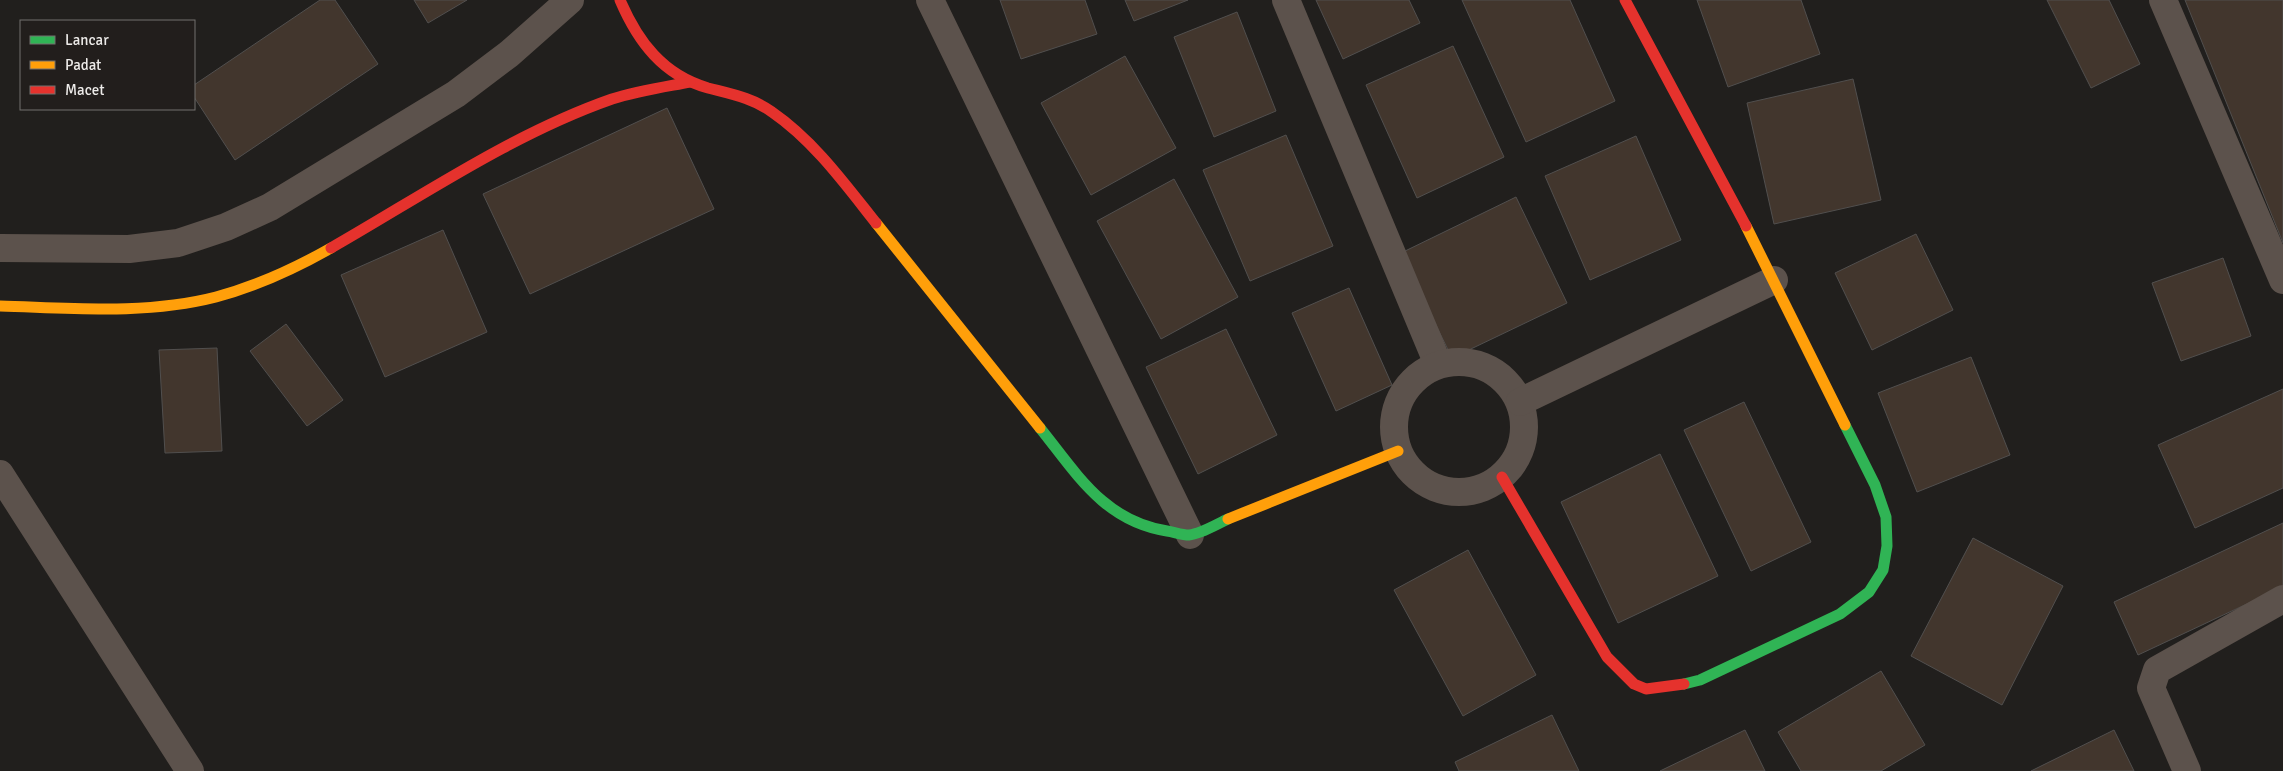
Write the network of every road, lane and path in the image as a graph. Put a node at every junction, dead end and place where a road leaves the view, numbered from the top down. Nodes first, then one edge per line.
1 (570, 0) edge
2 (620, 0) edge
3 (930, 0) edge
4 (1286, 0) edge
5 (1624, 0) edge
6 (2163, 0) edge
7 (690, 82) junction
8 (0, 248) edge
9 (1774, 280) junction
10 (2283, 280) edge
11 (0, 306) edge
12 (1438, 364) junction
13 (1520, 402) junction
14 (1398, 451) junction
15 (0, 474) edge
16 (1502, 477) junction
17 (1190, 535) junction
18 (2283, 599) edge
19 (190, 771) edge
20 (2187, 771) edge

1 - 8 street
2 - 7 street
3 - 17 street
4 - 12 street
5 - 9 street
6 - 10 street
7 - 11 street
7 - 17 street
9 - 13 street
9 - 16 street
12 - 13 street
12 - 14 street
13 - 16 street
14 - 16 street
14 - 17 street
15 - 19 street
18 - 20 street

